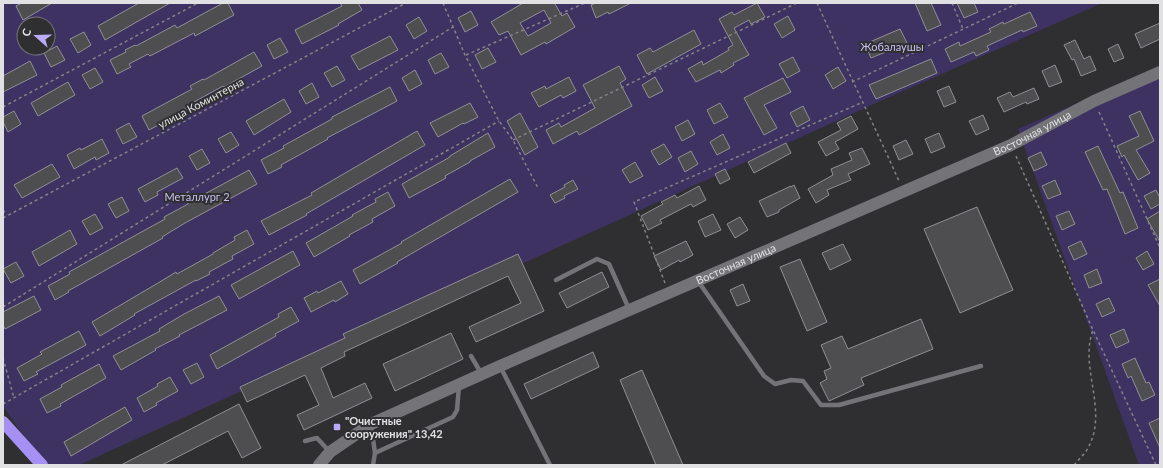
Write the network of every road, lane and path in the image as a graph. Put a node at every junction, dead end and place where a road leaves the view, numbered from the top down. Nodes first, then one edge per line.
1 (198, 3) edge
2 (406, 3) edge
3 (443, 3) edge
4 (585, 3) edge
5 (797, 3) edge
6 (817, 3) edge
7 (952, 3) edge
8 (1018, 3) edge
9 (453, 27) junction
10 (964, 30) junction
11 (465, 55) junction
12 (1160, 72) edge
13 (852, 82) junction
14 (1094, 101) junction
15 (863, 102) junction
16 (3, 107) edge
17 (499, 120) junction
18 (513, 140) junction
19 (1011, 145) junction
20 (538, 188) dead end
21 (904, 192) junction
22 (3, 210) edge
23 (8, 215) junction
24 (3, 218) edge
25 (1160, 248) edge
26 (556, 280) dead end
27 (698, 281) junction
28 (670, 293) junction
29 (3, 307) edge
30 (630, 310) junction
31 (1093, 330) junction
32 (471, 356) dead end
33 (3, 358) edge
34 (500, 366) junction
35 (981, 366) dead end
36 (481, 375) junction
37 (459, 385) junction
38 (14, 399) junction
39 (3, 404) edge
40 (3, 422) edge
41 (371, 424) junction
42 (305, 441) dead end
43 (330, 452) junction
44 (375, 453) junction
45 (42, 465) edge
46 (319, 465) edge
47 (373, 465) edge
48 (550, 465) edge
49 (1074, 465) edge
50 (1156, 465) edge

1 - 16 path
2 - 23 path, улица Коминтерна
3 - 9 path
4 - 11 path
5 - 18 path
6 - 13 path
7 - 10 path
8 - 10 path
9 - 11 path
9 - 29 path
10 - 13 path
11 - 17 path
12 - 14 main road, Восточная улица
13 - 15 path
14 - 19 main road, Восточная улица
14 - 25 path
15 - 21 path
15 - 28 path
17 - 18 path
17 - 38 path
18 - 20 path
19 - 21 main road, Восточная улица
19 - 31 path
21 - 27 main road, Восточная улица
22 - 23 path
23 - 24 path, улица Коминтерна
26 - 30 lane
27 - 28 main road, Восточная улица
27 - 35 lane
28 - 30 main road, Восточная улица
30 - 34 main road, Восточная улица
31 - 49 path
31 - 50 path
32 - 36 lane
33 - 38 path
34 - 36 main road, Восточная улица
34 - 48 lane
36 - 37 main road, Восточная улица
37 - 41 main road, Восточная улица
37 - 44 lane
38 - 39 path
40 - 45 highway
41 - 43 main road, Восточная улица
41 - 44 lane
42 - 43 lane
43 - 46 main road, Восточная улица
44 - 47 lane

